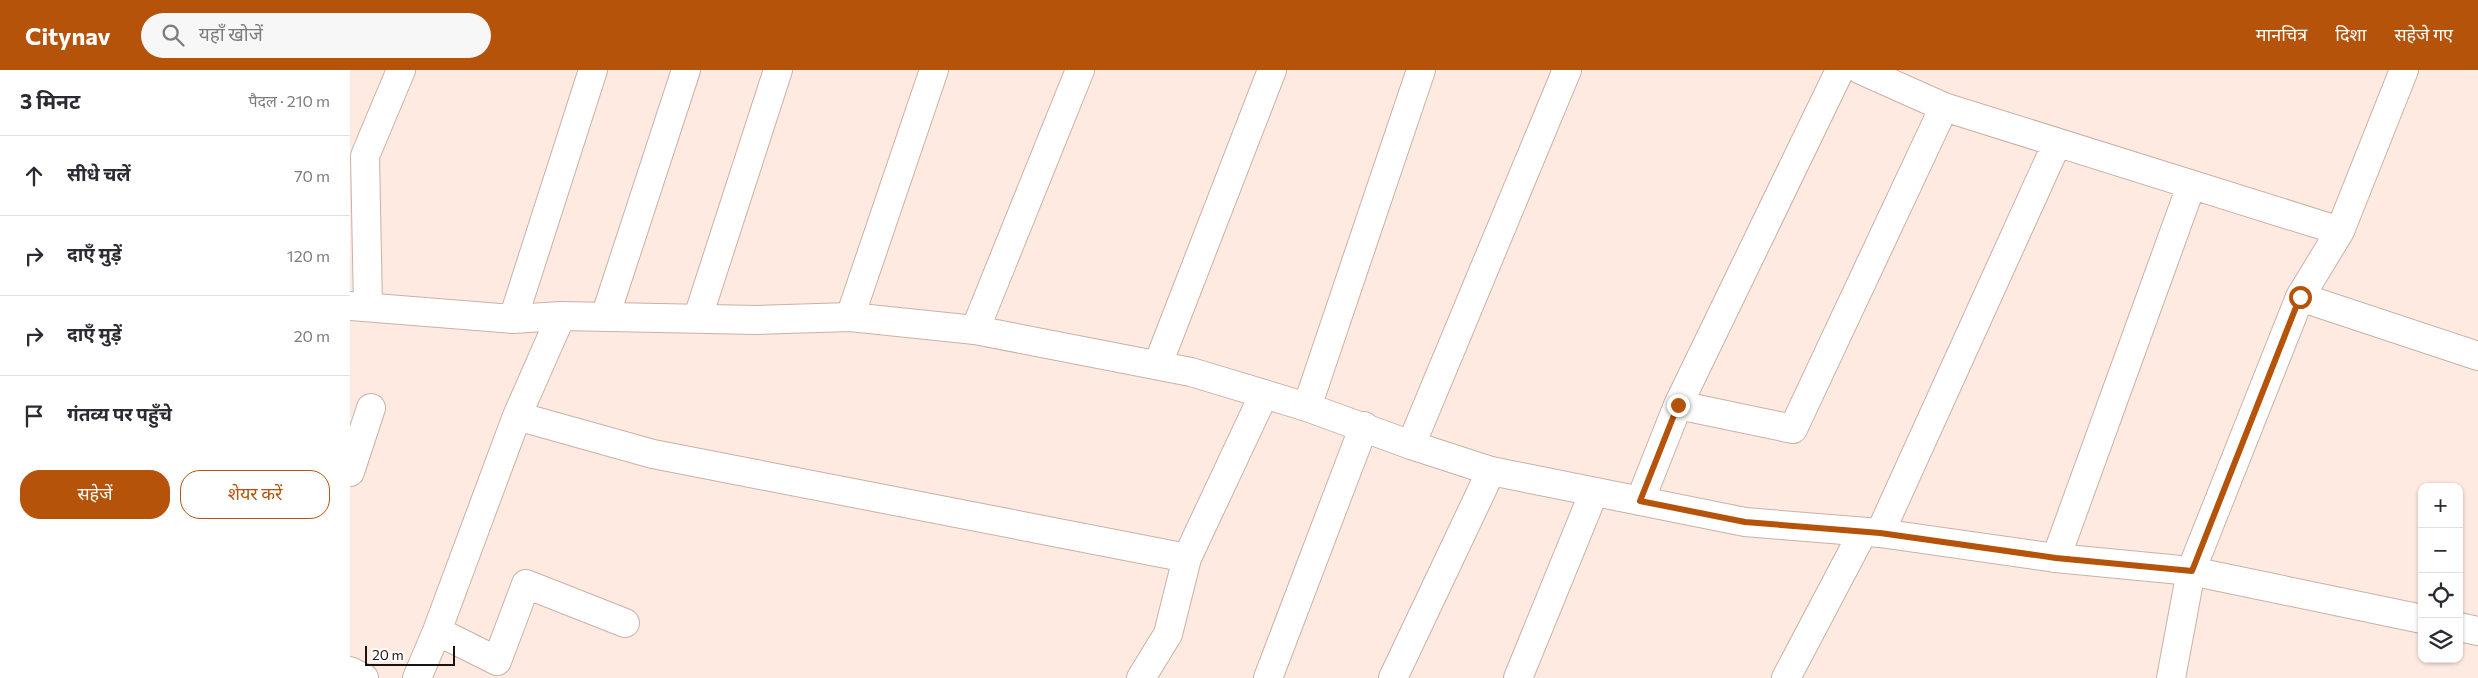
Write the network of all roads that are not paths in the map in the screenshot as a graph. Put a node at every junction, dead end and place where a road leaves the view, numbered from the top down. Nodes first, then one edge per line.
1 (401, 70) edge
2 (593, 70) edge
3 (686, 70) edge
4 (778, 70) edge
5 (934, 70) edge
6 (1080, 70) edge
7 (1272, 70) edge
8 (1421, 70) edge
9 (1566, 70) edge
10 (1840, 70) edge
11 (1861, 70) edge
12 (2404, 70) edge
13 (1944, 107) junction
14 (2057, 143) junction
15 (2192, 186) junction
16 (2340, 231) junction
17 (2300, 297) junction
18 (359, 307) edge
19 (562, 316) junction
20 (606, 317) junction
21 (698, 318) junction
22 (850, 318) junction
23 (512, 320) junction
24 (975, 330) junction
25 (2478, 356) edge
26 (1158, 364) junction
27 (1264, 394) junction
28 (1678, 405) junction
29 (1307, 407) junction
30 (371, 408) dead end
31 (516, 416) junction
32 (1364, 426) junction
33 (1411, 445) junction
34 (1491, 471) junction
35 (350, 472) edge
36 (1594, 492) junction
37 (1640, 501) junction
38 (1872, 532) junction
39 (1187, 558) junction
40 (2056, 558) junction
41 (2192, 571) junction
42 (2418, 619) edge
43 (625, 623) dead end
44 (2463, 628) edge
45 (437, 631) junction
46 (2478, 631) edge
47 (350, 671) edge
48 (364, 678) edge
49 (417, 678) edge
50 (1142, 678) edge
51 (1268, 678) edge
52 (1392, 678) edge
53 (1518, 678) edge
54 (1786, 678) edge
55 (2171, 678) edge

1 - 18 street
2 - 23 street
3 - 20 street
4 - 21 street
5 - 22 street
6 - 24 street
7 - 26 street
8 - 29 street
9 - 33 street
10 - 28 street
11 - 13 street
12 - 16 street
13 - 14 street
13 - 28 street
14 - 15 street
14 - 38 street
15 - 16 street
15 - 40 street
16 - 17 street
17 - 25 street
17 - 41 street
18 - 23 street
19 - 20 street
19 - 23 street
19 - 31 street
20 - 21 street
21 - 22 street
22 - 24 street
24 - 26 street
26 - 27 street
27 - 29 street
27 - 39 street
28 - 37 street
29 - 32 street
30 - 35 street
31 - 39 street
31 - 45 street
32 - 33 street
32 - 51 street
33 - 34 street
34 - 36 street
34 - 52 street
36 - 37 street
36 - 53 street
37 - 38 street
38 - 40 street
38 - 54 street
39 - 50 street
40 - 41 street
41 - 42 street
41 - 55 street
43 - 45 street
44 - 46 street
45 - 49 street
47 - 48 street

